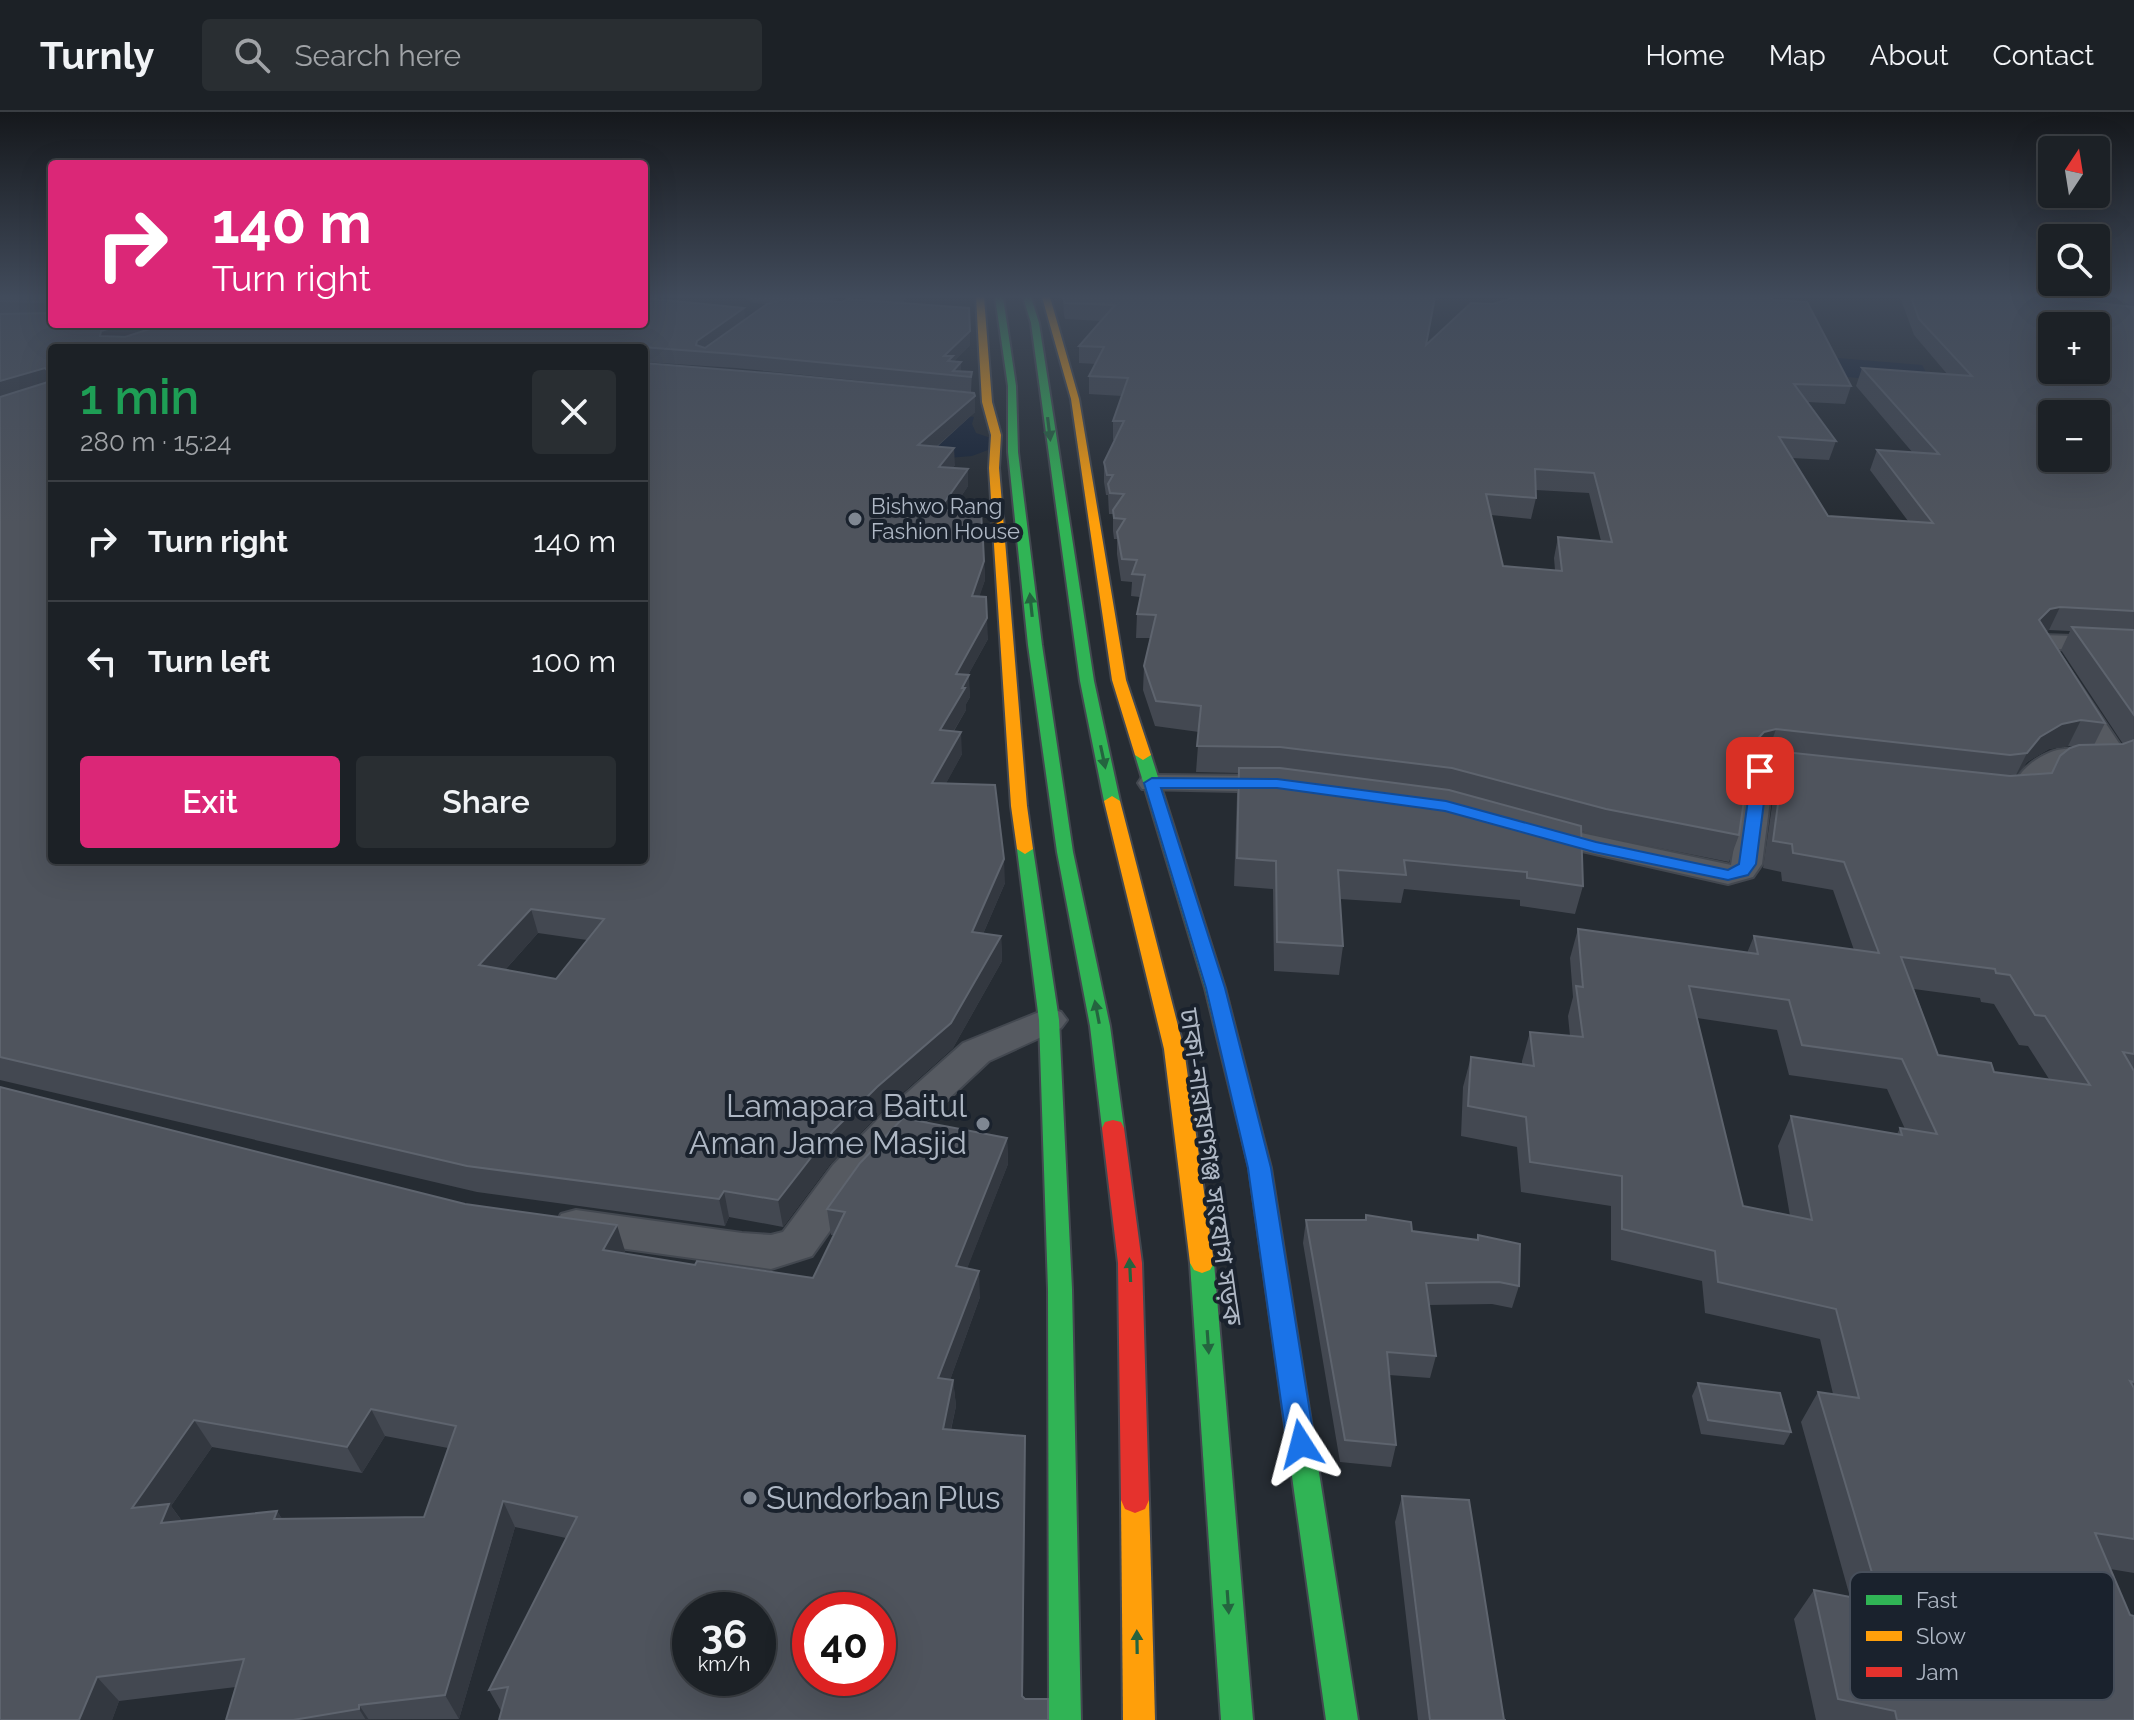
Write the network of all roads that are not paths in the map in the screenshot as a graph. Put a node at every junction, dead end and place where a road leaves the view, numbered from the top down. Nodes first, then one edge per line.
1 (978, 372) edge
2 (1008, 372) edge
3 (1042, 372) edge
4 (1067, 372) edge
5 (980, 402) junction
6 (1012, 404) junction
7 (1082, 643) junction
8 (1113, 643) junction
9 (1035, 645) junction
10 (2134, 645) edge
11 (1006, 647) junction
12 (1842, 774) edge
13 (1152, 783) junction
14 (1304, 787) edge
15 (1971, 789) edge
16 (1520, 828) edge
17 (1049, 1020) junction
18 (539, 1221) edge
19 (1065, 1720) edge
20 (1139, 1720) edge
21 (1237, 1720) edge
22 (1342, 1720) edge

1 - 5 main road
2 - 6 main road
3 -> 7 main road, ঢাকা-নারায়ণগঞ্জ সংযোগ সড়ক
4 - 8 main road
5 - 6 street
5 - 11 main road
9 -> 6 main road
7 - 8 main road
7 -> 21 main road, ঢাকা-নারায়ণগঞ্জ সংযোগ সড়ক
8 - 13 main road
9 - 11 main road
20 -> 9 main road
10 - 15 street
11 - 17 main road
12 - 16 street
13 - 14 street
13 - 22 main road
17 - 18 street
17 - 19 main road

